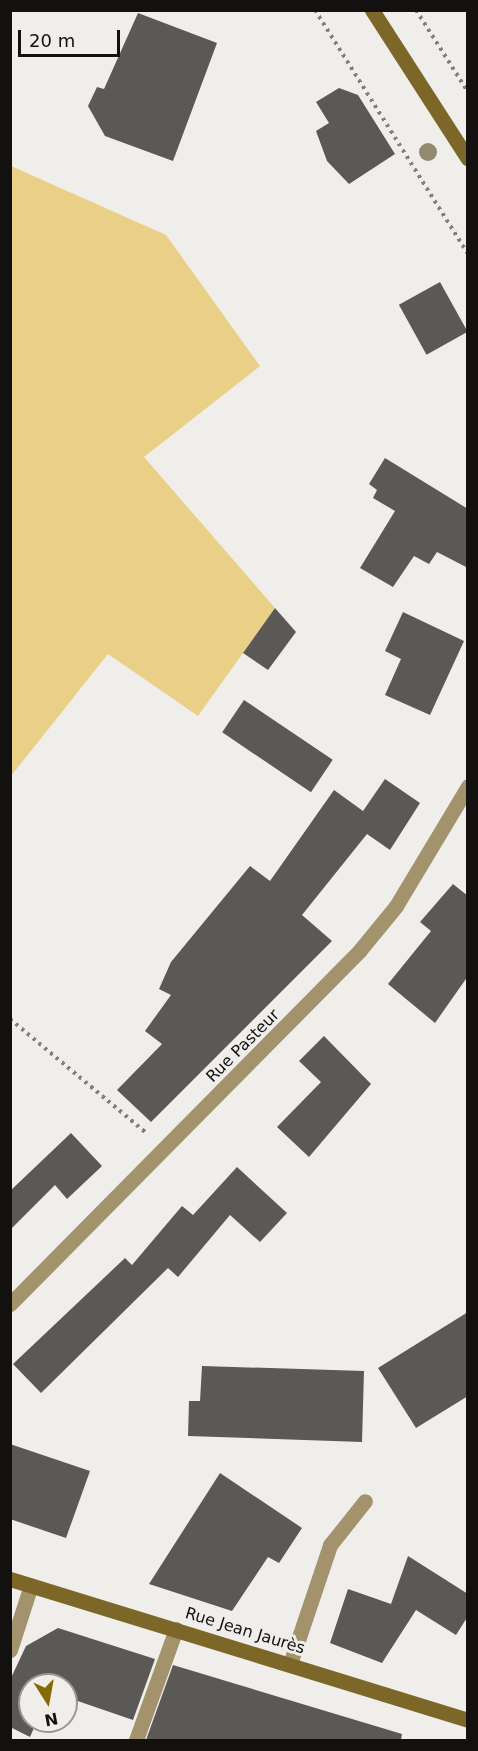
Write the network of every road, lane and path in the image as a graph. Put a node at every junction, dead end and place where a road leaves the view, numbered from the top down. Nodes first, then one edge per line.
1 (315, 10) edge
2 (372, 10) edge
3 (416, 10) edge
4 (468, 92) edge
5 (468, 159) edge
6 (468, 254) edge
7 (468, 786) edge
8 (10, 1019) edge
9 (165, 1152) junction
10 (10, 1304) edge
11 (365, 1501) dead end
12 (10, 1579) edge
13 (31, 1585) junction
14 (176, 1629) junction
15 (10, 1650) edge
16 (290, 1664) junction
17 (468, 1720) edge
18 (136, 1740) edge

1 - 6 path
2 - 5 main road
3 - 4 path
7 - 9 street, Rue Pasteur
8 - 9 path
9 - 10 street, Rue Pasteur
11 - 16 street
12 - 13 main road, Rue Jean Jaurès
13 - 14 main road, Rue Jean Jaurès
13 - 15 street
14 - 16 main road, Rue Jean Jaurès
14 - 18 street
16 - 17 main road, Rue Jean Jaurès

